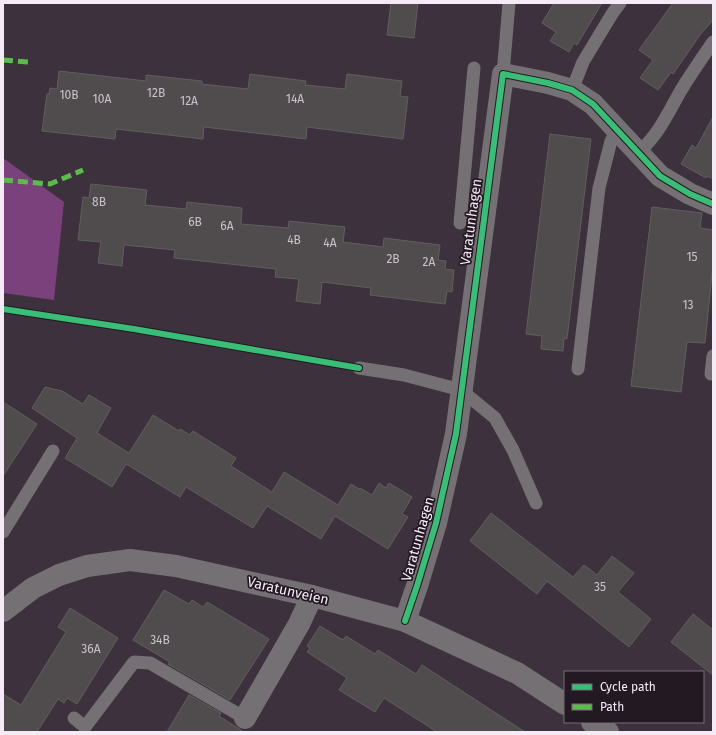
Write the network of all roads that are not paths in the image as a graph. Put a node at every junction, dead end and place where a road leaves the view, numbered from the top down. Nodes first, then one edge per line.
1 (509, 3) edge
2 (620, 3) edge
3 (713, 42) edge
4 (474, 68) dead end
5 (503, 74) junction
6 (572, 90) junction
7 (617, 131) junction
8 (638, 153) junction
9 (713, 204) edge
10 (460, 223) dead end
11 (713, 356) edge
12 (358, 368) dead end
13 (578, 369) dead end
14 (711, 374) dead end
15 (461, 390) junction
16 (53, 451) dead end
17 (536, 503) dead end
18 (3, 532) edge
19 (312, 596) junction
20 (3, 610) edge
21 (405, 621) junction
22 (564, 703) edge
23 (74, 718) dead end
24 (245, 718) joint
25 (594, 723) edge
26 (608, 732) edge

1 - 5 lane
2 - 6 lane
3 - 8 lane
4 - 10 lane
5 - 6 street
5 - 15 street, Varatunhagen
6 - 7 street
7 - 8 street
7 - 13 lane
8 - 9 street
11 - 14 lane
12 - 15 lane
15 - 17 lane
15 - 21 street, Varatunhagen
16 - 18 lane
19 - 20 street, Varatunveien
19 - 21 street, Varatunveien
19 - 24 street
21 - 22 street, Varatunveien
23 - 24 lane
25 - 26 street

